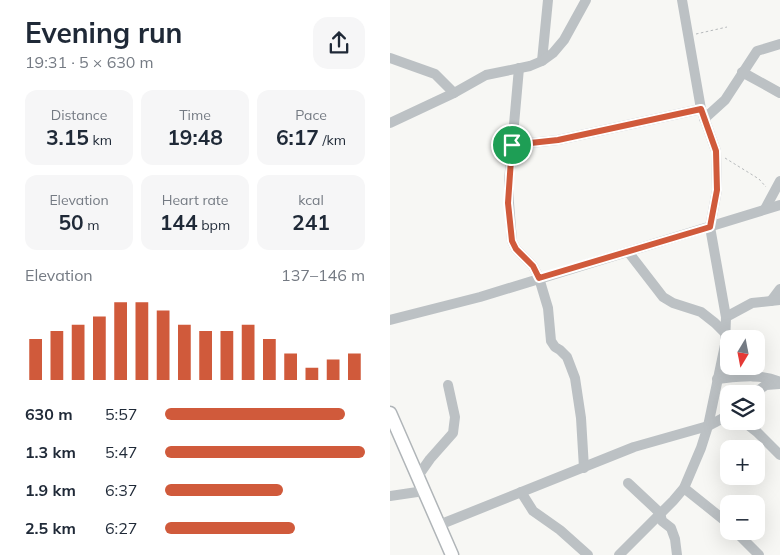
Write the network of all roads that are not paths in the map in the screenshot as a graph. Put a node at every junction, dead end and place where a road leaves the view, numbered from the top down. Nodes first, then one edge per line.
1 (548, 0) edge
2 (586, 0) edge
3 (682, 0) edge
4 (780, 44) edge
5 (390, 58) edge
6 (542, 61) junction
7 (519, 68) junction
8 (742, 72) junction
9 (780, 92) edge
10 (454, 93) junction
11 (702, 114) junction
12 (390, 123) edge
13 (512, 145) junction
14 (780, 181) edge
15 (776, 202) edge
16 (710, 227) junction
17 (629, 253) junction
18 (539, 278) junction
19 (780, 289) edge
20 (775, 300) edge
21 (726, 318) junction
22 (390, 320) edge
23 (722, 330) edge
24 (726, 330) edge
25 (720, 368) edge
26 (717, 379) junction
27 (780, 383) edge
28 (448, 385) dead end
29 (765, 386) edge
30 (390, 413) edge
31 (720, 420) edge
32 (708, 426) junction
33 (754, 430) edge
34 (780, 455) edge
35 (584, 468) junction
36 (418, 476) junction
37 (628, 483) dead end
38 (684, 488) junction
39 (424, 491) junction
40 (521, 492) junction
41 (390, 496) edge
42 (660, 513) junction
43 (720, 517) edge
44 (439, 525) junction
45 (745, 540) edge
46 (452, 555) edge
47 (588, 555) edge
48 (620, 555) edge
49 (677, 555) edge
50 (759, 555) edge

1 - 6 street
2 - 6 street
3 - 11 street
4 - 8 street
5 - 10 street
6 - 7 street
7 - 10 street
7 - 13 street
8 - 9 street
8 - 11 street
10 - 12 street
11 - 13 street
11 - 16 street
13 - 18 street
14 - 15 street
15 - 16 street
16 - 17 street
16 - 21 street
17 - 18 street
17 - 23 street
18 - 22 street
18 - 35 street
19 - 20 street
20 - 21 street
21 - 24 street
25 - 26 street
26 - 27 street
26 - 32 street
27 - 29 street
28 - 36 street
30 - 36 main road
31 - 32 street
32 - 35 street
32 - 38 street
33 - 34 street
35 - 40 street
36 - 39 main road
37 - 42 street
38 - 42 street
38 - 43 street
39 - 41 street
39 - 44 main road
40 - 44 street
40 - 47 street
42 - 48 street
42 - 49 street
44 - 46 main road
45 - 50 street

